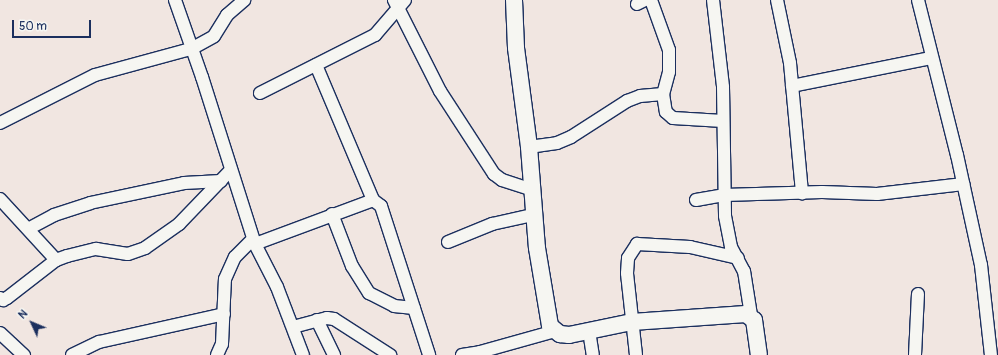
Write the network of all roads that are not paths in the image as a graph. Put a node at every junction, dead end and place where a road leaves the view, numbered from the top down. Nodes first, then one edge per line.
1 (175, 0) edge
2 (244, 0) edge
3 (514, 0) edge
4 (651, 0) edge
5 (713, 0) edge
6 (777, 0) edge
7 (918, 0) edge
8 (400, 2) edge
9 (191, 49) junction
10 (931, 58) junction
11 (316, 65) junction
12 (792, 86) junction
13 (260, 93) dead end
14 (663, 94) junction
15 (723, 121) junction
16 (0, 123) edge
17 (530, 147) junction
18 (231, 170) junction
19 (221, 181) junction
20 (963, 184) junction
21 (532, 190) junction
22 (802, 193) junction
23 (724, 195) junction
24 (0, 199) edge
25 (373, 200) junction
26 (696, 200) dead end
27 (332, 214) junction
28 (533, 216) junction
29 (28, 229) junction
30 (254, 242) junction
31 (448, 242) dead end
32 (738, 258) junction
33 (56, 260) junction
34 (918, 294) dead end
35 (1, 300) edge
36 (414, 308) junction
37 (224, 314) junction
38 (751, 315) junction
39 (993, 316) edge
40 (318, 320) junction
41 (632, 322) junction
42 (293, 327) junction
43 (555, 331) junction
44 (589, 331) junction
45 (0, 333) edge
46 (479, 353) edge
47 (24, 355) edge
48 (72, 355) edge
49 (217, 355) edge
50 (303, 355) edge
51 (334, 355) edge
52 (390, 355) edge
53 (429, 355) edge
54 (462, 355) edge
55 (593, 355) edge
56 (636, 355) edge
57 (759, 355) edge
58 (915, 355) edge
59 (991, 355) edge

1 - 9 street
2 - 9 street
3 - 17 street
4 - 14 street
5 - 15 street
6 - 12 street
7 - 10 street
8 - 11 street
8 - 21 street
9 - 16 street
9 - 18 street
10 - 12 street
10 - 20 street
11 - 13 street
11 - 25 street
12 - 22 street
14 - 15 street
14 - 17 street
15 - 23 street
17 - 21 street
18 - 19 street
18 - 30 street
19 - 29 street
19 - 33 street
20 - 22 street
20 - 39 street
21 - 28 street
22 - 23 street
23 - 26 street
23 - 32 street
24 - 29 street
25 - 27 street
25 - 36 street
27 - 30 street
27 - 36 street
28 - 31 street
28 - 43 street
29 - 33 street
30 - 37 street
30 - 42 street
32 - 38 street
32 - 41 street
33 - 35 street
34 - 58 street
36 - 53 street
37 - 48 street
37 - 49 street
38 - 41 street
38 - 57 street
39 - 59 street
40 - 42 street
40 - 51 street
40 - 52 street
41 - 44 street
41 - 56 street
42 - 50 street
43 - 44 street
43 - 46 street
44 - 55 street
45 - 47 street
46 - 54 street

